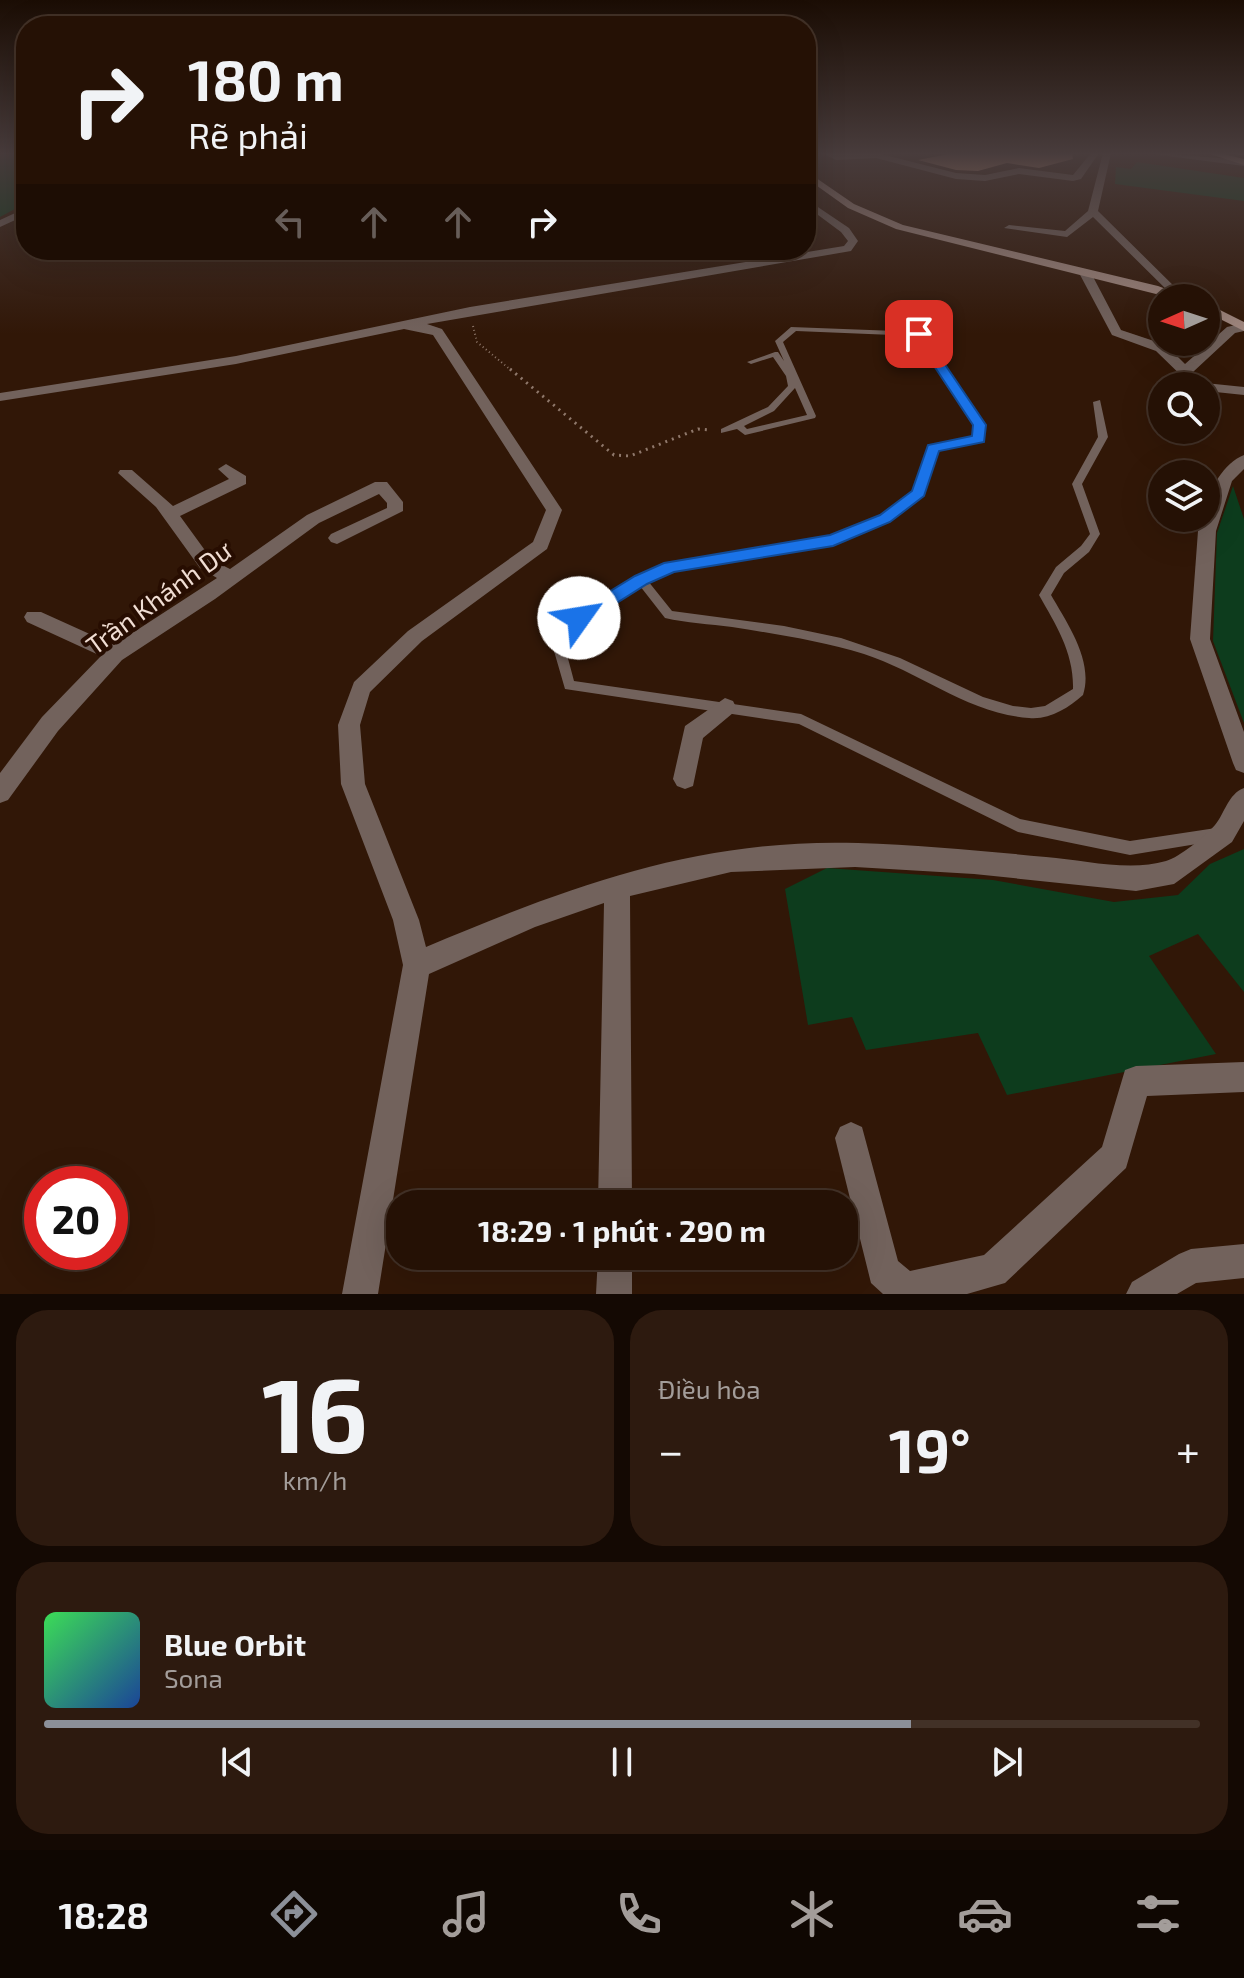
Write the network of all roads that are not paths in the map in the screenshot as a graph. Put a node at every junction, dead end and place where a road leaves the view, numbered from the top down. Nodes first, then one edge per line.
1 (822, 213) edge
2 (868, 213) edge
3 (1091, 213) edge
4 (1094, 213) edge
5 (1009, 228) dead end
6 (816, 254) edge
7 (780, 260) edge
8 (1084, 271) junction
9 (1168, 284) edge
10 (1148, 288) edge
11 (1220, 314) edge
12 (405, 325) junction
13 (1244, 327) edge
14 (778, 351) junction
15 (751, 362) dead end
16 (1185, 372) joint
17 (1220, 388) edge
18 (1244, 391) edge
19 (17, 396) junction
20 (0, 397) edge
21 (1097, 402) dead end
22 (0, 412) edge
23 (738, 426) junction
24 (724, 431) road end
25 (1244, 460) edge
26 (226, 469) dead end
27 (126, 473) dead end
28 (169, 515) junction
29 (337, 538) dead end
30 (230, 577) junction
31 (641, 580) junction
32 (34, 617) dead end
33 (115, 654) junction
34 (725, 707) junction
35 (1244, 763) edge
36 (685, 779) dead end
37 (0, 792) edge
38 (1244, 799) edge
39 (1223, 834) junction
40 (617, 886) junction
41 (417, 965) junction
42 (1244, 1077) edge
43 (851, 1138) dead end
44 (615, 1190) edge
45 (1244, 1261) edge
46 (615, 1270) edge
47 (360, 1294) edge
48 (614, 1294) edge
49 (1144, 1294) edge

1 - 6 street
2 - 8 main road
3 - 5 street
4 - 9 street
7 - 12 street
8 - 10 main road
8 - 16 street
11 - 13 main road
12 - 19 street
12 - 41 street
13 - 16 street
14 - 15 lane
14 - 23 lane
14 - 23 lane
14 - 31 lane
17 - 18 street
19 - 20 street
19 - 22 street
21 - 31 lane
23 - 24 lane
25 - 35 street
26 - 28 street
27 - 28 street
28 - 30 street
29 - 30 street, Trần Khánh Dư
30 - 33 street, Trần Khánh Dư
31 - 34 lane
32 - 33 street
33 - 37 street, Trần Khánh Dư
34 - 36 street
34 - 39 lane
38 - 39 street
39 - 40 street
40 - 41 street
40 - 44 street
41 - 47 street
42 - 43 street
45 - 49 street
46 - 48 street

